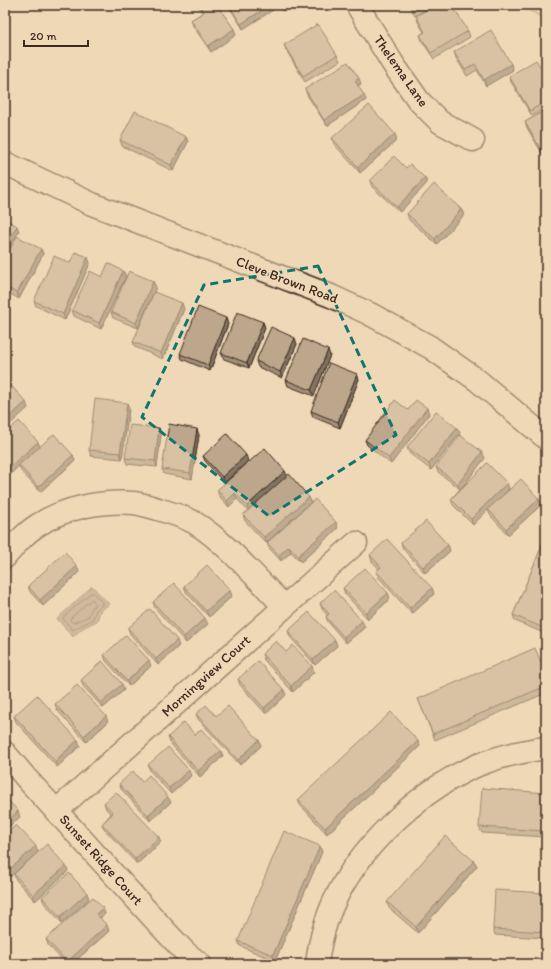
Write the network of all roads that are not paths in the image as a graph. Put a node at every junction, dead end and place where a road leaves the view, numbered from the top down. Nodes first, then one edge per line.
1 (357, 5) edge
2 (473, 140) dead end
3 (5, 163) edge
4 (546, 438) edge
5 (356, 542) dead end
6 (9, 543) edge
7 (284, 606) junction
8 (546, 748) edge
9 (5, 753) edge
10 (56, 811) junction
11 (200, 964) edge
12 (317, 964) edge

1 - 2 street, Thelema Lane
3 - 4 street, Cleve Brown Road
5 - 7 street, Morningview Court
6 - 7 street
7 - 10 street, Morningview Court
8 - 12 street
9 - 10 street, Sunset Ridge Court
10 - 11 street, Sunset Ridge Court

